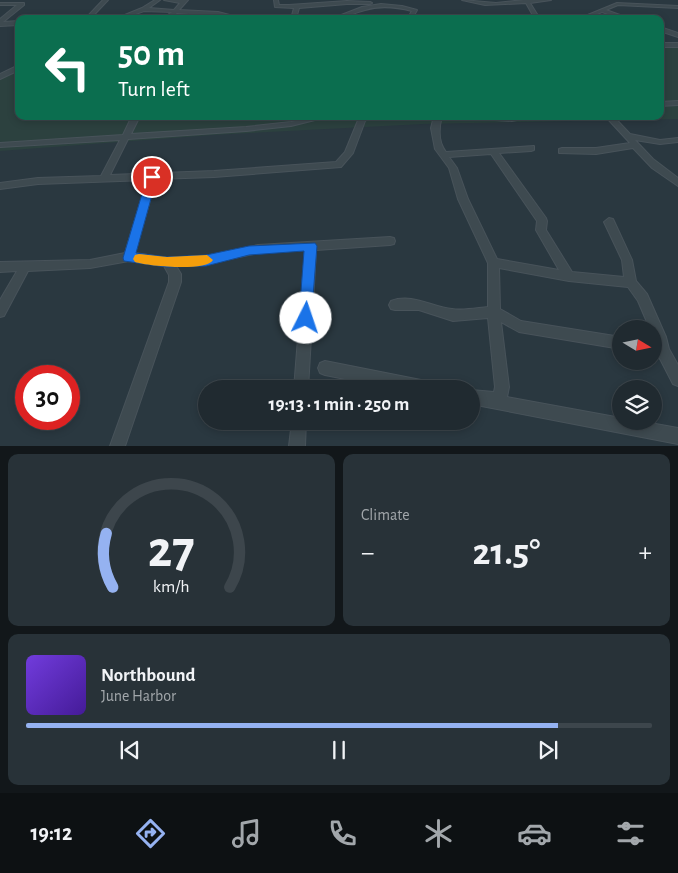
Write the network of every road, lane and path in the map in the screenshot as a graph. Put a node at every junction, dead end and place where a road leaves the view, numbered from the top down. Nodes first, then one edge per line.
1 (106, 0) edge
2 (158, 0) edge
3 (166, 0) edge
4 (171, 0) edge
5 (276, 0) edge
6 (464, 0) edge
7 (549, 0) edge
8 (185, 1) edge
9 (528, 2) edge
10 (370, 3) junction
11 (0, 4) edge
12 (297, 7) junction
13 (676, 7) edge
14 (144, 9) junction
15 (602, 10) junction
16 (175, 12) junction
17 (90, 15) edge
18 (128, 15) edge
19 (170, 15) edge
20 (223, 15) edge
21 (294, 15) edge
22 (347, 15) edge
23 (412, 15) edge
24 (536, 15) edge
25 (590, 15) edge
26 (617, 15) edge
27 (0, 23) edge
28 (15, 23) edge
29 (664, 30) edge
30 (678, 35) edge
31 (664, 45) edge
32 (678, 45) edge
33 (14, 74) edge
34 (0, 77) edge
35 (678, 103) edge
36 (664, 104) edge
37 (134, 120) edge
38 (307, 120) edge
39 (362, 120) edge
40 (437, 120) edge
41 (612, 120) edge
42 (626, 136) junction
43 (124, 137) junction
44 (678, 140) edge
45 (0, 145) edge
46 (636, 145) junction
47 (531, 148) dead end
48 (562, 151) dead end
49 (494, 152) junction
50 (443, 155) junction
51 (152, 177) junction
52 (104, 179) junction
53 (678, 183) edge
54 (0, 186) edge
55 (609, 222) dead end
56 (390, 241) dead end
57 (311, 246) junction
58 (129, 258) junction
59 (167, 262) junction
60 (493, 263) junction
61 (26, 266) junction
62 (0, 268) edge
63 (569, 276) junction
64 (631, 282) junction
65 (395, 305) dead end
66 (0, 312) edge
67 (494, 312) junction
68 (653, 320) edge
69 (612, 342) edge
70 (662, 356) edge
71 (325, 368) dead end
72 (678, 379) edge
73 (302, 380) edge
74 (386, 380) edge
75 (480, 398) edge
76 (491, 400) junction
77 (298, 430) edge
78 (678, 436) edge
79 (117, 446) edge
80 (297, 446) edge

1 - 17 street
2 - 14 street
3 - 4 street
4 - 8 street
5 - 12 street
6 - 9 street
7 - 9 street
8 - 16 street
9 - 24 street
10 - 12 street
10 - 22 street
10 - 23 street
11 - 27 street
12 - 21 street
13 - 15 street
14 - 16 street
14 - 18 street
15 - 25 street
15 - 26 street
16 - 19 street
16 - 20 street
27 - 28 street
29 - 30 street
31 - 32 street
33 - 34 street
35 - 36 street
37 - 43 street
38 - 43 street
39 - 51 street
40 - 50 street
41 - 42 street
42 - 44 street
42 - 46 street
43 - 45 street
43 - 52 street
46 - 48 street
46 - 53 street
47 - 49 street
49 - 50 street
49 - 63 street
50 - 60 street
51 - 52 street
51 - 58 street
52 - 54 street
55 - 64 street
56 - 57 street
57 - 59 street
57 - 73 street
58 - 59 street
58 - 61 street
59 - 79 street
60 - 63 street
60 - 67 street
61 - 62 street
61 - 66 street
63 - 64 street
64 - 68 street
65 - 67 street
67 - 69 street
67 - 76 street
70 - 72 street
71 - 74 street
75 - 76 street
76 - 78 street
77 - 80 street

